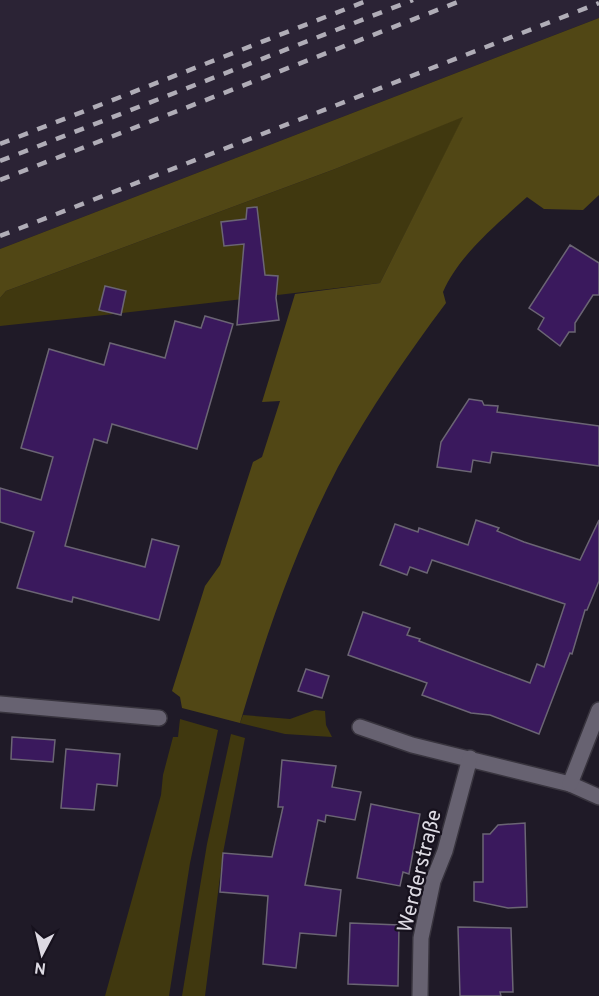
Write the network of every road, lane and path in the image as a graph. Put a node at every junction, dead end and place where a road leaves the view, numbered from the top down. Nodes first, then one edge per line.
1 (0, 704) edge
2 (599, 710) edge
3 (159, 718) dead end
4 (360, 727) dead end
5 (470, 758) junction
6 (570, 784) junction
7 (599, 797) edge
8 (420, 996) edge

1 - 3 street
2 - 6 street
4 - 5 street
5 - 6 street
5 - 8 street, Werderstraße
6 - 7 street

